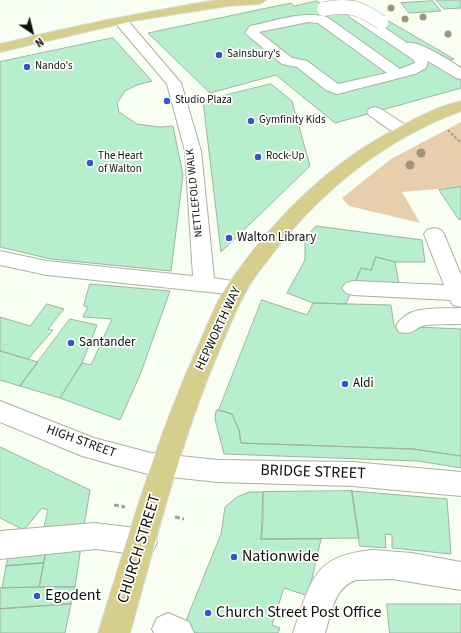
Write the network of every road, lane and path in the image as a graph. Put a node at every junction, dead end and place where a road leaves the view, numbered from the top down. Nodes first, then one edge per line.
1 (260, 0) edge
2 (346, 0) edge
3 (232, 1) edge
4 (323, 12) edge
5 (378, 23) junction
6 (124, 25) dead end
7 (68, 31) junction
8 (0, 41) edge
9 (0, 48) edge
10 (385, 65) junction
11 (461, 65) edge
12 (398, 74) junction
13 (461, 75) edge
14 (461, 106) edge
15 (375, 112) dead end
16 (443, 126) dead end
17 (404, 131) junction
18 (461, 143) edge
19 (434, 234) dead end
20 (0, 258) edge
21 (204, 285) junction
22 (237, 288) junction
23 (353, 288) dead end
24 (460, 297) edge
25 (461, 316) edge
26 (407, 326) dead end
27 (0, 411) edge
28 (164, 466) junction
29 (461, 484) edge
30 (143, 542) junction
31 (0, 545) edge
32 (461, 576) edge
33 (114, 633) edge
34 (308, 633) edge

1 - 3 main road
2 - 12 street
3 - 7 main road
4 - 5 street
4 - 10 street
4 - 10 street
4 - 12 street
5 - 11 street
5 - 13 street
6 - 21 street, NETTLEFOLD WALK
7 - 8 main road
7 - 9 main road
10 - 12 street
14 - 17 main road, HEPWORTH WAY
15 - 17 street
16 - 18 path
17 - 22 main road, HEPWORTH WAY
19 - 24 street
20 - 21 street
21 - 22 street
22 - 28 main road, HEPWORTH WAY
23 - 24 street
25 - 26 street
27 - 28 street, HIGH STREET
28 - 29 street, BRIDGE STREET
28 - 30 main road, CHURCH STREET
30 - 31 street
30 - 33 main road, CHURCH STREET
32 - 34 street

